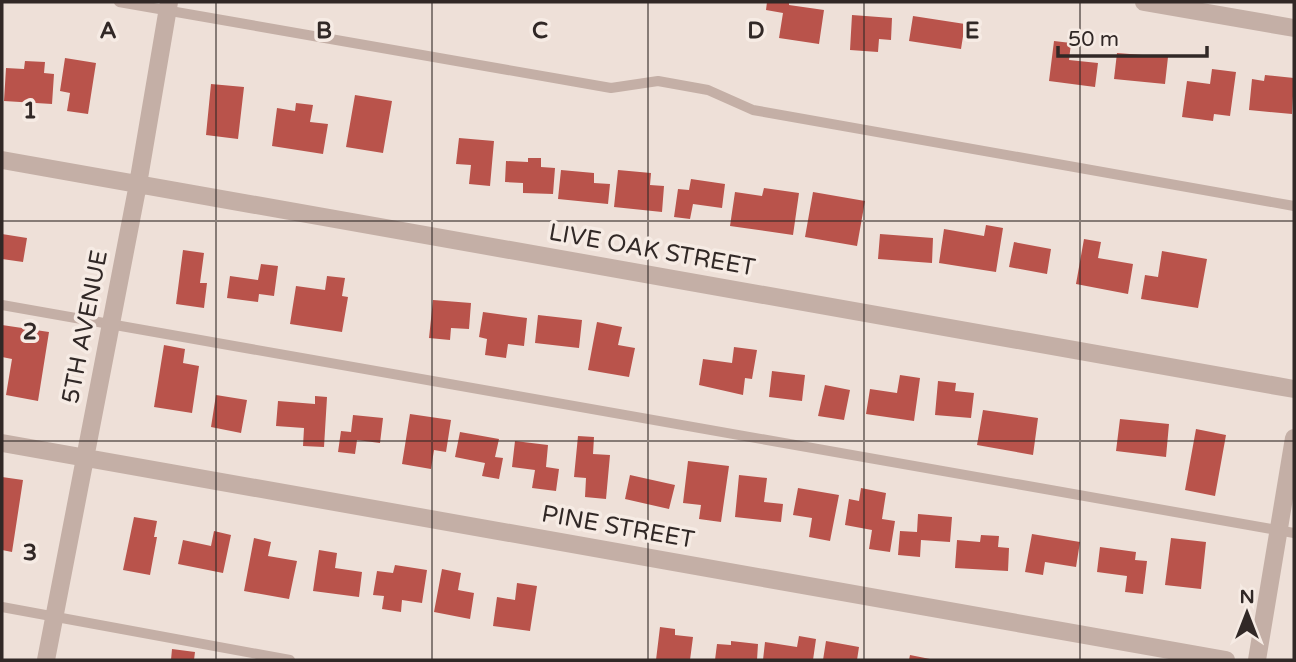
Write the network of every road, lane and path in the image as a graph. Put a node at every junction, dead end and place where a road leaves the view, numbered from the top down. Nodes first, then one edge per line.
1 (118, 2) edge
2 (1143, 2) edge
3 (168, 6) edge
4 (1294, 28) edge
5 (2, 160) edge
6 (138, 184) junction
7 (1294, 206) edge
8 (2, 305) edge
9 (110, 326) junction
10 (1294, 389) edge
11 (1294, 438) edge
12 (2, 443) edge
13 (85, 458) junction
14 (1287, 532) edge
15 (2, 607) edge
16 (54, 617) junction
17 (46, 660) edge
18 (289, 660) edge
19 (1226, 660) edge
20 (1257, 660) edge

1 - 3 lane
2 - 4 street
3 - 6 street, 5TH AVENUE
3 - 7 lane
5 - 6 street, LIVE OAK STREET
6 - 9 street, 5TH AVENUE
6 - 10 street, LIVE OAK STREET
8 - 9 lane
9 - 13 street, 5TH AVENUE
9 - 14 lane
11 - 14 street
12 - 13 street, PINE STREET
13 - 16 street, 5TH AVENUE
13 - 19 street, PINE STREET
14 - 20 street
15 - 16 lane
16 - 17 street, 5TH AVENUE
16 - 18 lane

